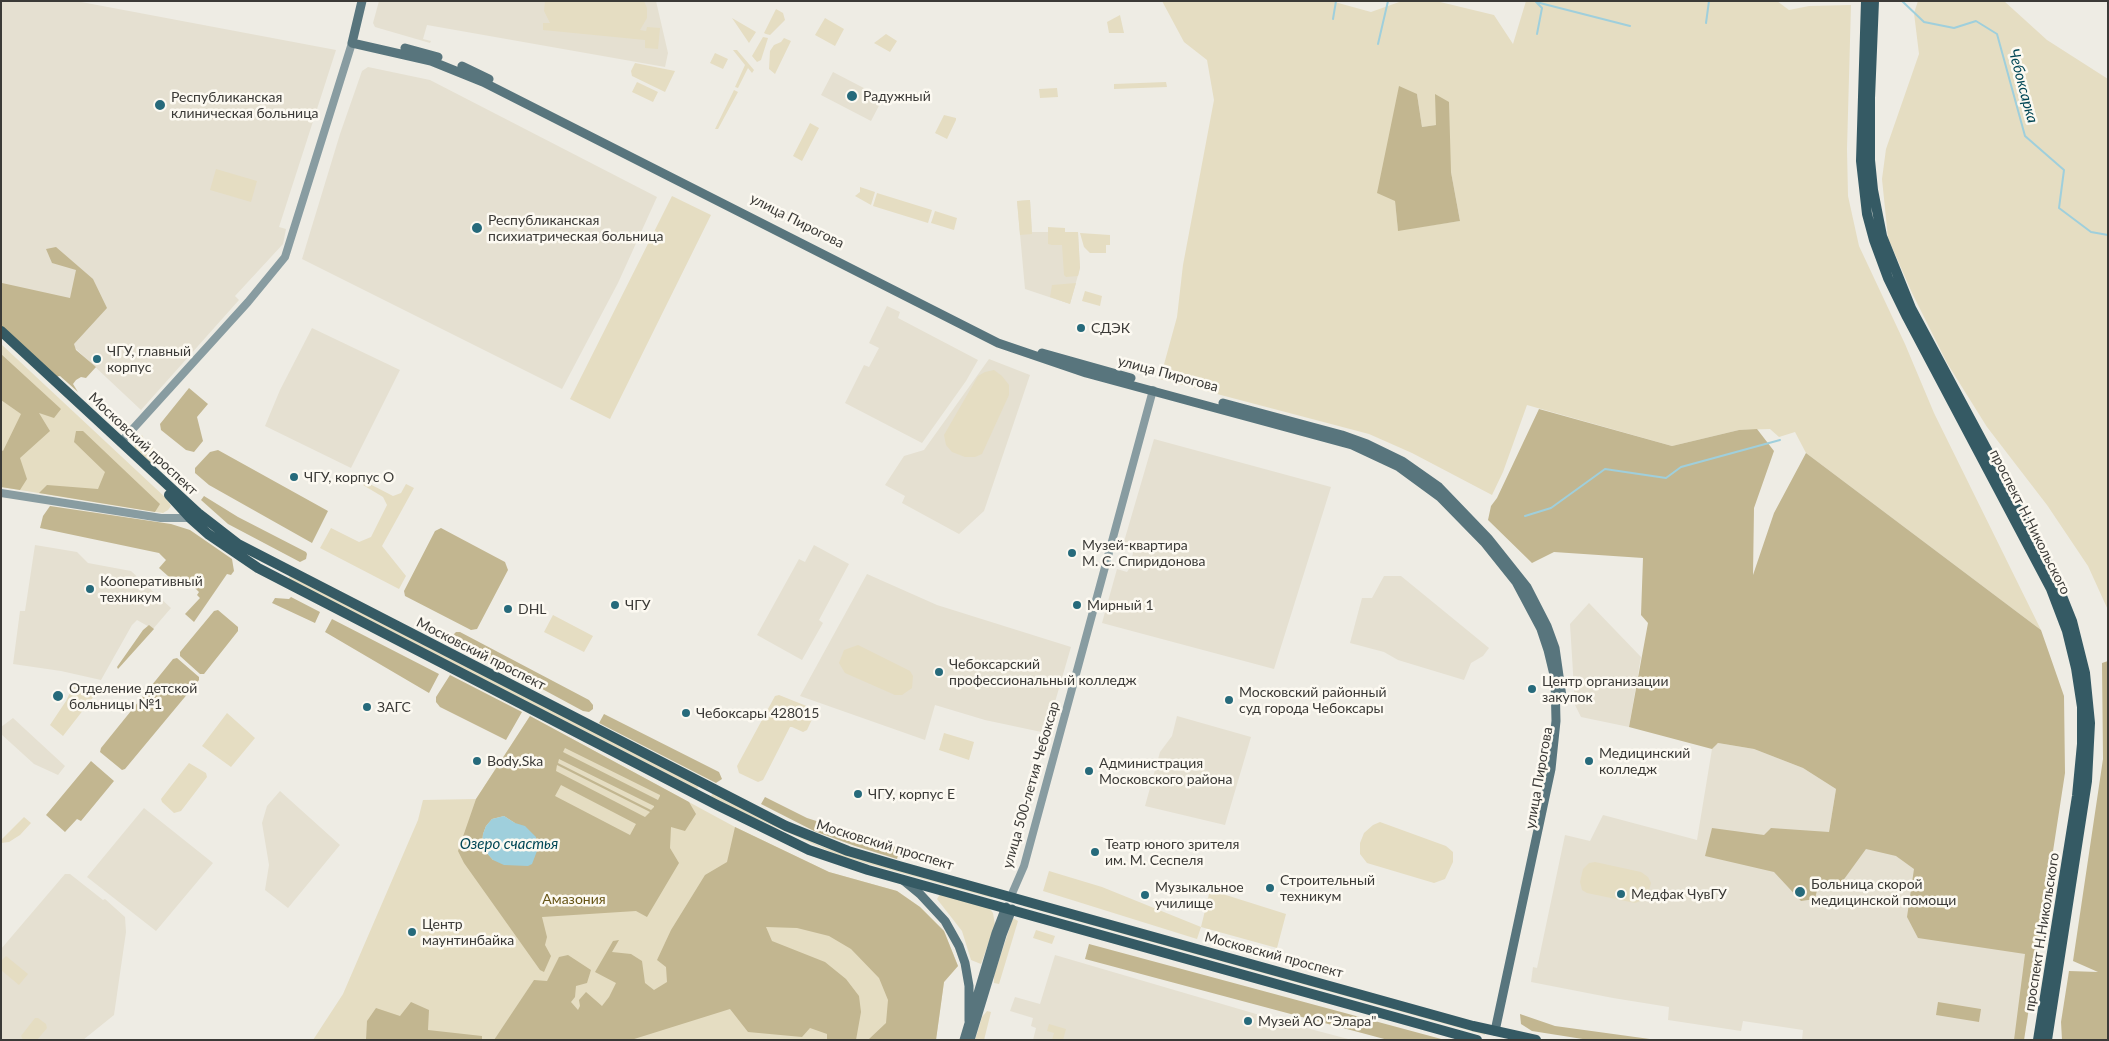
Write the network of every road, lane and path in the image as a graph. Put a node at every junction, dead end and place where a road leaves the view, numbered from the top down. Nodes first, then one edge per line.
1 (362, 1) edge
2 (1866, 1) edge
3 (1874, 1) edge
4 (353, 40) junction
5 (1866, 97) junction
6 (1, 331) edge
7 (1, 339) edge
8 (1156, 389) junction
9 (121, 442) junction
10 (1, 493) edge
11 (194, 516) junction
12 (252, 552) junction
13 (246, 561) junction
14 (290, 571) junction
15 (284, 582) junction
16 (706, 786) junction
17 (700, 797) junction
18 (903, 880) junction
19 (1014, 897) junction
20 (1009, 908) junction
21 (969, 1021) junction
22 (1496, 1036) edge
23 (964, 1040) edge
24 (970, 1040) edge
25 (1477, 1040) edge
26 (1536, 1040) edge
27 (2038, 1040) edge
28 (2047, 1040) edge

1 - 4 main road
2 - 5 main road
3 - 5 main road
4 - 8 main road, улица Пирогова
4 - 9 street
5 - 27 main road, проспект Н.Никольского
5 - 28 main road, проспект Н.Никольского
6 - 9 main road, Московский проспект
7 - 11 main road, Московский проспект
8 - 19 street, улица 500-летия Чебоксар
8 - 22 main road, улица Пирогова
9 - 11 main road, Московский проспект
10 - 11 street
11 - 12 main road, Московский проспект
11 - 13 main road, Московский проспект
12 - 13 main road
12 - 14 main road, Московский проспект
13 - 15 main road, Московский проспект
14 - 15 main road
14 - 16 main road, Московский проспект
15 - 17 main road, Московский проспект
16 - 17 main road
16 - 19 main road, Московский проспект
17 - 18 main road, Московский проспект
18 - 20 main road, Московский проспект
18 - 21 main road
19 - 20 main road
19 - 22 main road, Московский проспект
20 - 21 main road
20 - 24 main road
20 - 25 main road, Московский проспект
21 - 23 main road
22 - 26 main road, Московский проспект

